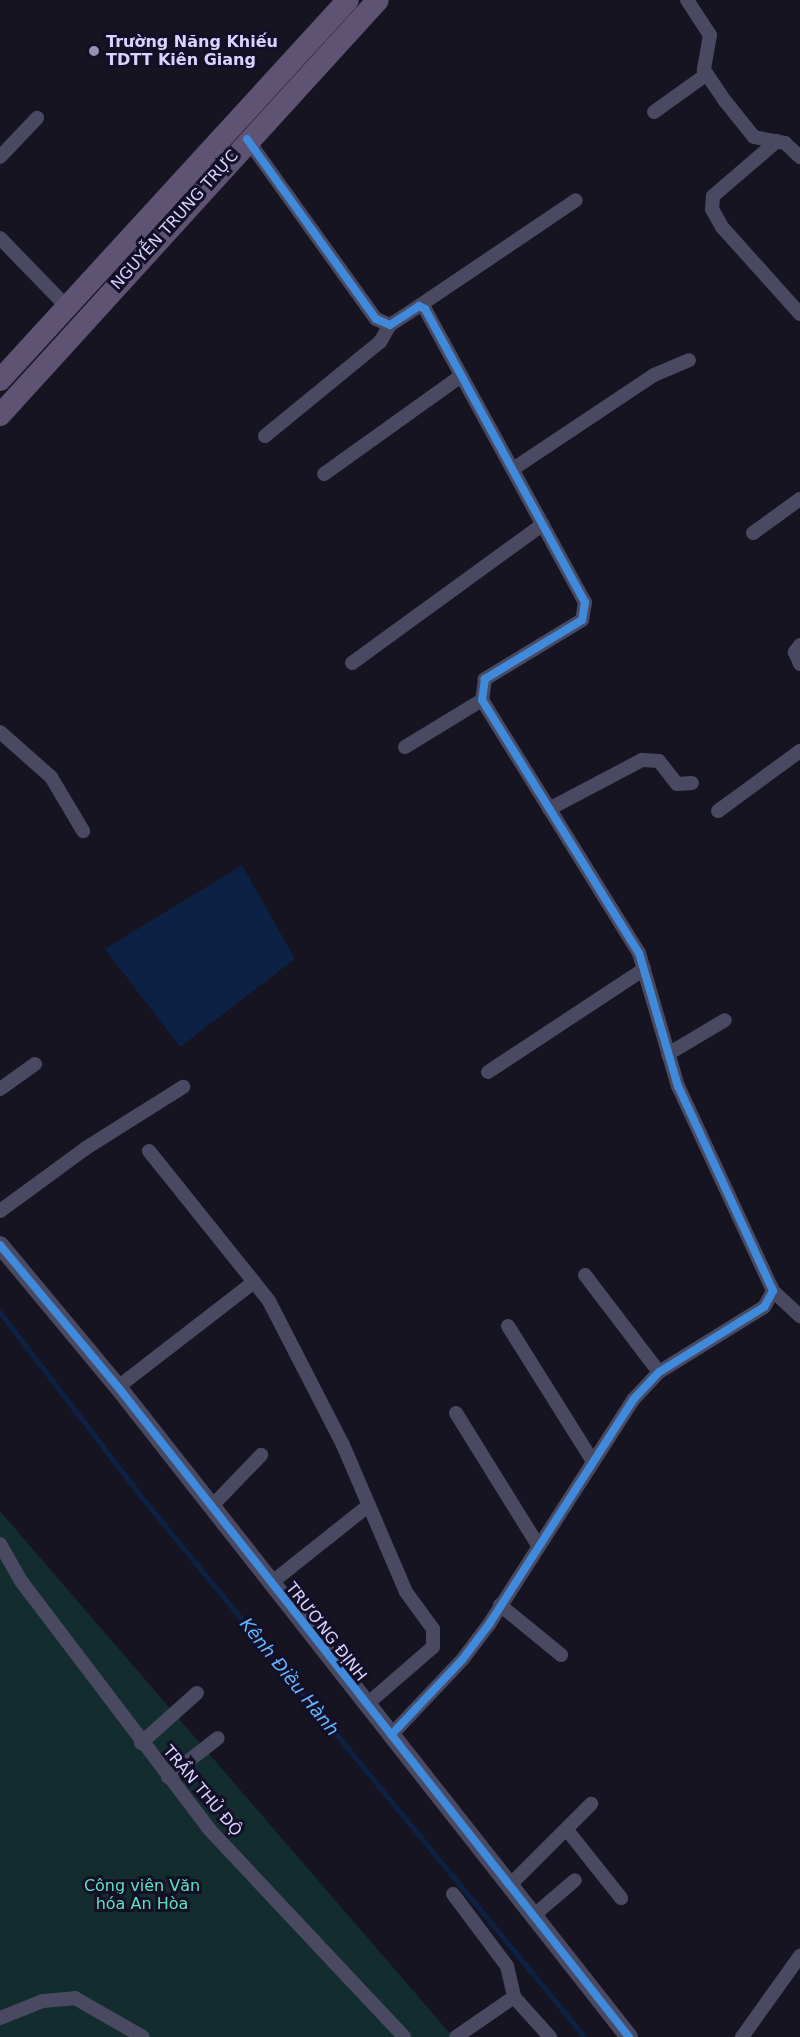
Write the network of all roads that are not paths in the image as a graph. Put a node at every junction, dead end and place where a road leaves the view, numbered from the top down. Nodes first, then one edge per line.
1 (348, 0) edge
2 (378, 0) edge
3 (687, 0) edge
4 (707, 74) junction
5 (654, 112) dead end
6 (37, 118) dead end
7 (247, 139) junction
8 (777, 141) junction
9 (0, 156) edge
10 (800, 157) edge
11 (576, 200) dead end
12 (0, 238) edge
13 (420, 306) junction
14 (67, 307) junction
15 (800, 314) edge
16 (390, 325) junction
17 (689, 360) dead end
18 (461, 376) junction
19 (0, 380) edge
20 (2, 408) edge
21 (266, 436) dead end
22 (513, 469) junction
23 (324, 474) dead end
24 (800, 499) edge
25 (543, 524) junction
26 (753, 533) dead end
27 (800, 645) edge
28 (352, 663) dead end
29 (800, 664) edge
30 (482, 700) junction
31 (0, 732) edge
32 (405, 747) dead end
33 (800, 751) edge
34 (693, 783) dead end
35 (549, 809) junction
36 (718, 810) dead end
37 (83, 831) dead end
38 (644, 969) junction
39 (725, 1020) dead end
40 (668, 1054) junction
41 (35, 1064) dead end
42 (488, 1072) dead end
43 (183, 1088) dead end
44 (0, 1089) edge
45 (149, 1151) dead end
46 (0, 1211) edge
47 (0, 1245) edge
48 (585, 1275) dead end
49 (254, 1282) junction
50 (773, 1291) junction
51 (800, 1316) edge
52 (508, 1326) dead end
53 (659, 1372) junction
54 (118, 1387) junction
55 (456, 1413) dead end
56 (261, 1455) dead end
57 (592, 1460) junction
58 (369, 1505) junction
59 (212, 1506) junction
60 (0, 1544) edge
61 (538, 1545) junction
62 (271, 1583) junction
63 (501, 1605) junction
64 (561, 1655) dead end
65 (197, 1693) dead end
66 (366, 1705) junction
67 (392, 1735) junction
68 (218, 1738) dead end
69 (141, 1743) junction
70 (168, 1776) junction
71 (591, 1804) dead end
72 (567, 1830) junction
73 (574, 1880) dead end
74 (510, 1886) junction
75 (453, 1894) dead end
76 (621, 1898) dead end
77 (533, 1916) junction
78 (800, 1956) edge
79 (514, 1997) junction
80 (0, 2018) edge
81 (143, 2037) edge
82 (404, 2037) edge
83 (456, 2037) edge
84 (550, 2037) edge
85 (628, 2037) edge
86 (742, 2037) edge

1 - 14 main road, NGUYỄN TRUNG TRỰC
2 - 7 main road, NGUYỄN TRUNG TRỰC
3 - 4 street
4 - 5 street
4 - 8 street
6 - 9 street
7 - 16 street
7 - 20 main road, NGUYỄN TRUNG TRỰC
8 - 10 street
8 - 15 street
11 - 13 street
12 - 14 street
13 - 16 street
13 - 18 street
14 - 19 main road, NGUYỄN TRUNG TRỰC
16 - 21 street
17 - 22 street
18 - 22 street
18 - 23 street
22 - 25 street
24 - 26 street
25 - 28 street
25 - 30 street
27 - 29 street
30 - 32 street
30 - 35 street
31 - 37 street
33 - 36 street
34 - 35 street
35 - 38 street
38 - 40 street
38 - 42 street
39 - 40 street
40 - 50 street
41 - 44 street
43 - 46 street
45 - 49 street
47 - 54 street, TRƯƠNG ĐỊNH
48 - 53 street
49 - 54 street
49 - 58 street
50 - 51 street
50 - 53 street
52 - 57 street
53 - 57 street
54 - 59 street, TRƯƠNG ĐỊNH
55 - 61 street
56 - 59 street
57 - 61 street
58 - 62 street
58 - 66 street
59 - 62 street, TRƯƠNG ĐỊNH
60 - 69 street, TRẦN THỦ ĐỘ
61 - 63 street
62 - 66 street, TRƯƠNG ĐỊNH
63 - 64 street
63 - 67 street
65 - 69 street
66 - 67 street, TRƯƠNG ĐỊNH
67 - 74 street, TRƯƠNG ĐỊNH
68 - 70 street
69 - 70 street, TRẦN THỦ ĐỘ
70 - 82 street, TRẦN THỦ ĐỘ
71 - 72 street
72 - 74 street
72 - 76 street
73 - 77 street
74 - 77 street, TRƯƠNG ĐỊNH
75 - 79 street
77 - 85 street, TRƯƠNG ĐỊNH
78 - 86 street
79 - 83 street
79 - 84 street
80 - 81 street

